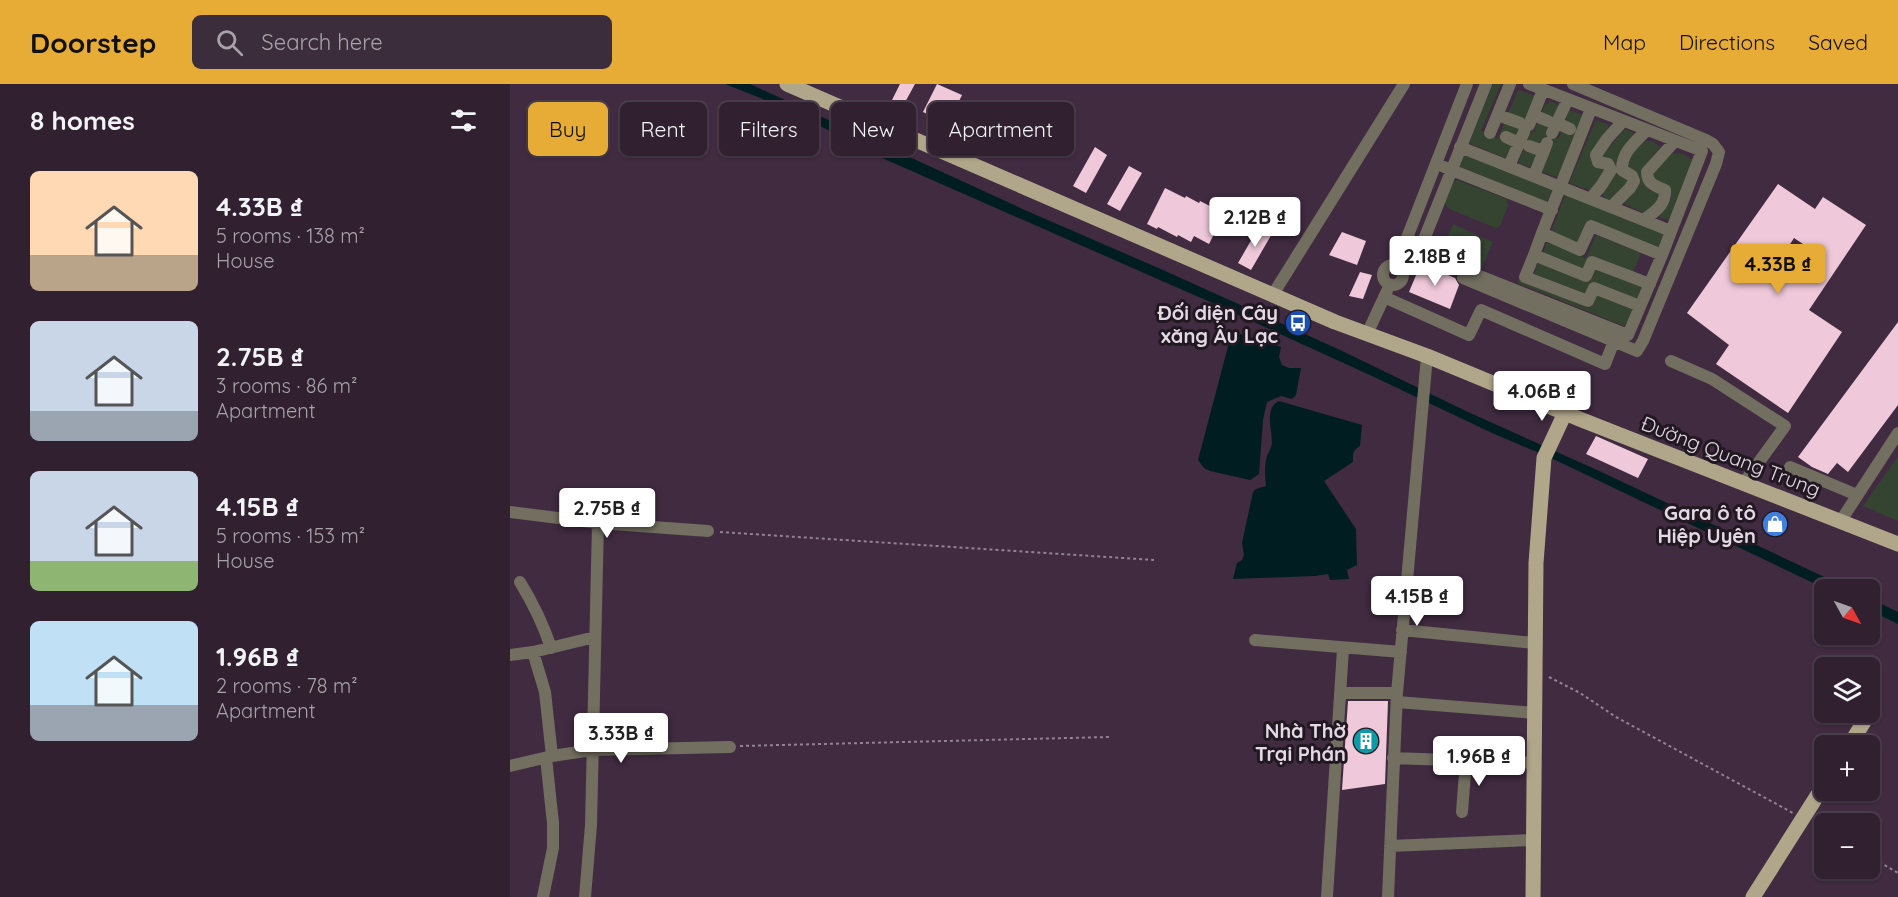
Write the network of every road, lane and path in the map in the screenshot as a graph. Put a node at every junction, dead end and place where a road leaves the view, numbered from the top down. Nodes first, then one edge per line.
1 (787, 84) edge
2 (1404, 84) edge
3 (1467, 84) edge
4 (1486, 84) edge
5 (1510, 84) edge
6 (1529, 84) edge
7 (1573, 84) edge
8 (1544, 90) junction
9 (1568, 99) junction
10 (1592, 109) junction
11 (1498, 115) junction
12 (1623, 121) junction
13 (1570, 129) dead end
14 (1647, 130) junction
15 (1526, 131) junction
16 (1490, 133) dead end
17 (1550, 134) junction
18 (1506, 137) dead end
19 (1675, 141) junction
20 (1460, 147) junction
21 (1436, 163) junction
22 (1509, 166) junction
23 (1451, 169) junction
24 (1534, 176) junction
25 (1561, 187) junction
26 (1423, 197) junction
27 (1590, 198) junction
28 (1437, 203) junction
29 (1611, 207) junction
30 (1552, 210) junction
31 (1644, 220) junction
32 (1671, 231) junction
33 (1542, 233) junction
34 (1401, 252) junction
35 (1534, 255) junction
36 (1662, 255) junction
37 (1650, 284) junction
38 (1272, 296) junction
39 (1384, 297) junction
40 (1640, 306) junction
41 (1367, 334) junction
42 (1614, 341) junction
43 (1427, 356) junction
44 (1671, 361) dead end
45 (1565, 413) junction
46 (1897, 436) edge
47 (1790, 466) dead end
48 (1743, 484) junction
49 (1857, 495) junction
50 (510, 512) edge
51 (1840, 522) junction
52 (598, 524) junction
53 (708, 531) joint
54 (1898, 544) edge
55 (1154, 560) dead end
56 (520, 582) dead end
57 (1402, 630) junction
58 (595, 638) junction
59 (1255, 640) dead end
60 (1534, 643) junction
61 (551, 648) junction
62 (1343, 649) junction
63 (533, 652) junction
64 (1401, 652) junction
65 (510, 655) edge
66 (1535, 671) junction
67 (1340, 693) junction
68 (1397, 698) junction
69 (1535, 713) junction
70 (1109, 737) dead end
71 (730, 747) joint
72 (592, 750) junction
73 (549, 757) junction
74 (1394, 758) junction
75 (1466, 760) junction
76 (1535, 763) junction
77 (510, 766) edge
78 (1814, 801) edge
79 (1462, 812) dead end
80 (1803, 818) junction
81 (1814, 824) edge
82 (1534, 840) junction
83 (1390, 846) junction
84 (1880, 862) edge
85 (1898, 873) edge
86 (543, 897) edge
87 (585, 897) edge
88 (1327, 897) edge
89 (1388, 897) edge
90 (1533, 897) edge
91 (1753, 897) edge

1 - 38 main road, Đường Quang Trung
2 - 38 street
3 - 21 street
4 - 20 street
5 - 11 street
6 - 8 street
7 - 42 street
8 - 9 street
8 - 15 street
9 - 10 street
9 - 17 street
10 - 12 street
10 - 25 street
11 - 15 street
11 - 16 street
12 - 14 street
12 - 27 street
13 - 17 street
14 - 19 street
14 - 29 street
15 - 17 street
15 - 17 street
15 - 18 street
15 - 22 street
17 - 24 street
19 - 31 street
19 - 32 street
20 - 22 street
20 - 23 street
21 - 23 street
21 - 26 street
22 - 24 street
23 - 28 street
23 - 30 street
24 - 25 street
25 - 27 street
25 - 30 street
26 - 28 street
26 - 34 street
27 - 29 street
28 - 40 street
29 - 31 street
30 - 33 street
31 - 32 street
32 - 36 street
33 - 35 street
33 - 36 street
34 - 39 street
34 - 42 street
35 - 37 street
35 - 40 street
36 - 37 street
37 - 40 street
38 - 41 main road, Đường Quang Trung
39 - 41 street
39 - 42 street
41 - 43 main road, Đường Quang Trung
43 - 45 main road, Đường Quang Trung
43 - 57 street
44 - 48 street
45 - 48 main road, Đường Quang Trung
45 - 60 main road
46 - 49 street
47 - 49 street
48 - 51 main road, Đường Quang Trung
49 - 51 street
50 - 52 street
51 - 54 main road, Đường Quang Trung
52 - 53 street
52 - 58 street
53 - 55 path
56 - 61 street
57 - 60 street
57 - 64 street
58 - 61 street
58 - 72 street
59 - 62 street
60 - 66 main road
61 - 63 street
62 - 64 street
62 - 67 street
63 - 65 street
63 - 73 street
64 - 68 street
66 - 69 main road
66 - 80 path
67 - 68 street
67 - 88 street
68 - 69 street
68 - 74 street
69 - 76 main road
70 - 71 path
71 - 72 street
72 - 73 street
72 - 87 street
73 - 77 street
73 - 86 street
74 - 75 street
74 - 83 street
75 - 76 street
75 - 79 street
76 - 82 main road
78 - 80 main road
80 - 81 path
80 - 91 main road
82 - 83 street
82 - 90 main road
83 - 89 street
84 - 85 path

